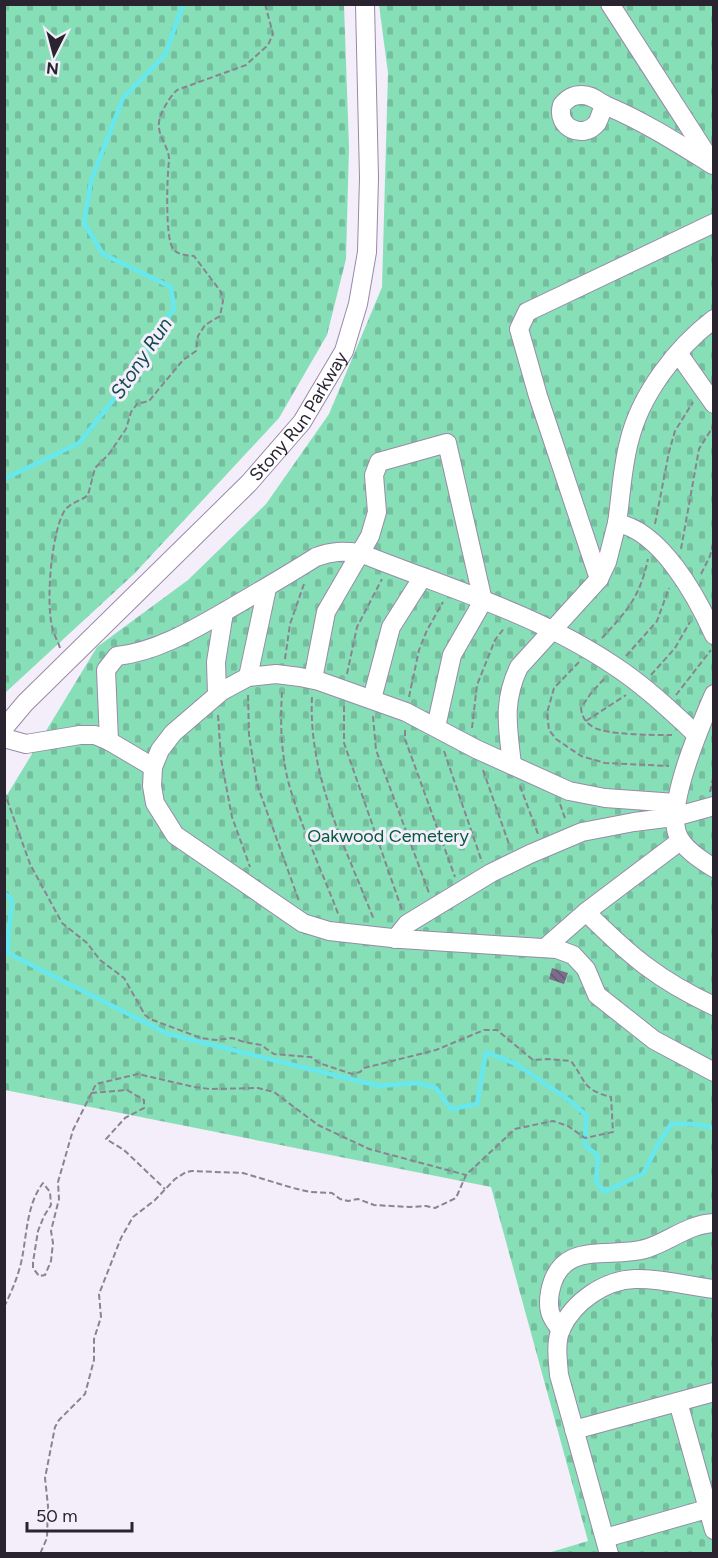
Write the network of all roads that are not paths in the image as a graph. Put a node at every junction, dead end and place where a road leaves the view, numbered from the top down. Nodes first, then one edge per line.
1 (365, 4) edge
2 (610, 4) edge
3 (604, 104) dead end
4 (713, 165) edge
5 (714, 223) edge
6 (714, 319) edge
7 (678, 353) junction
8 (714, 404) edge
9 (617, 524) junction
10 (360, 554) junction
11 (422, 578) junction
12 (600, 579) junction
13 (267, 588) junction
14 (483, 601) junction
15 (224, 612) junction
16 (553, 630) junction
17 (714, 635) edge
18 (248, 677) junction
19 (313, 680) junction
20 (217, 694) junction
21 (714, 694) edge
22 (372, 699) junction
23 (436, 727) junction
24 (4, 728) edge
25 (697, 735) junction
26 (4, 738) edge
27 (109, 741) junction
28 (512, 765) junction
29 (153, 767) junction
30 (714, 806) edge
31 (675, 810) junction
32 (680, 841) junction
33 (714, 868) edge
34 (586, 912) junction
35 (388, 938) junction
36 (546, 948) junction
37 (714, 1006) edge
38 (714, 1072) edge
39 (714, 1223) edge
40 (714, 1289) edge
41 (561, 1330) junction
42 (714, 1392) edge
43 (678, 1402) junction
44 (574, 1430) junction
45 (711, 1508) edge
46 (714, 1530) edge
47 (607, 1546) edge

1 - 24 street, Stony Run Parkway
2 - 4 street
3 - 4 street
5 - 12 street
6 - 7 street
7 - 8 street
7 - 9 street
9 - 12 street
9 - 17 street
10 - 11 street
10 - 13 street
10 - 14 street
10 - 19 street
11 - 14 street
11 - 22 street
12 - 16 street
13 - 15 street
13 - 18 street
14 - 16 street
14 - 23 street
15 - 20 street
15 - 27 street
16 - 25 street
16 - 28 street
18 - 19 street
18 - 20 street
19 - 22 street
20 - 29 street
21 - 25 street
22 - 23 street
23 - 28 street
25 - 31 street
26 - 27 street
27 - 29 street
28 - 31 street
29 - 35 street
30 - 31 street
31 - 32 street
31 - 35 street
32 - 33 street
32 - 34 street
34 - 36 street
34 - 37 street
35 - 36 street
36 - 38 street
39 - 41 street
40 - 41 street
41 - 44 street
42 - 43 street
43 - 44 street
43 - 45 street
44 - 47 street
45 - 46 street
45 - 47 street

